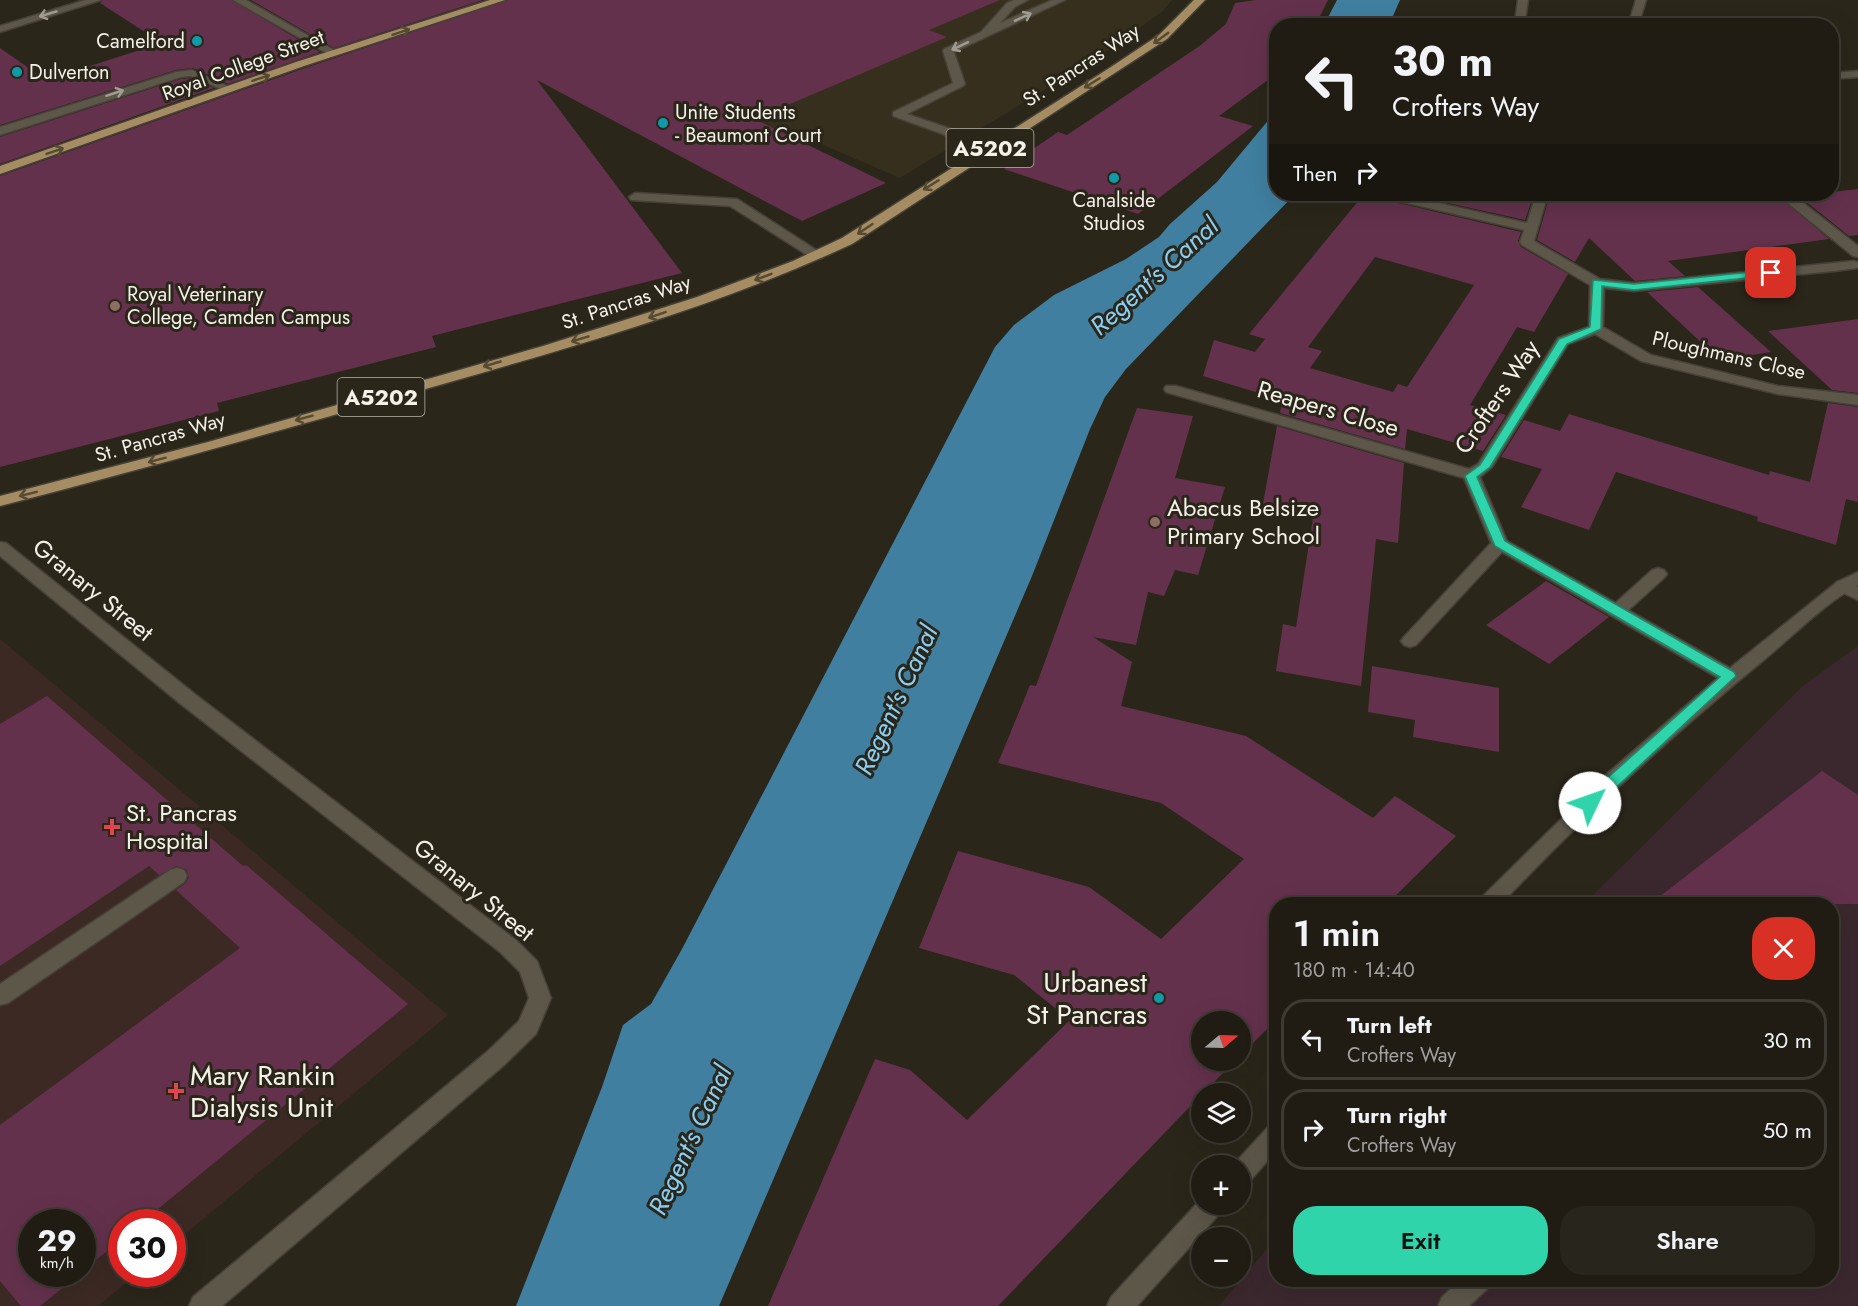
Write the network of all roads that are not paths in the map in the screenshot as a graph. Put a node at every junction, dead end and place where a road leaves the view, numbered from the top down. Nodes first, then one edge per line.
1 (96, 0) edge
2 (238, 0) edge
3 (500, 0) edge
4 (1023, 0) edge
5 (1200, 0) edge
6 (1523, 0) edge
7 (1641, 0) edge
8 (1053, 1) edge
9 (1520, 18) edge
10 (1635, 18) edge
11 (0, 28) edge
12 (985, 34) junction
13 (334, 53) junction
14 (1858, 74) edge
15 (1839, 75) edge
16 (228, 89) junction
17 (0, 131) edge
18 (991, 147) junction
19 (0, 171) edge
20 (635, 196) dead end
21 (1415, 201) edge
22 (1540, 201) edge
23 (1792, 201) edge
24 (1532, 228) junction
25 (817, 255) junction
26 (1856, 261) edge
27 (1597, 283) junction
28 (1596, 329) junction
29 (1171, 389) dead end
30 (1858, 400) edge
31 (1471, 476) junction
32 (0, 501) edge
33 (1500, 544) junction
34 (0, 547) edge
35 (1658, 574) dead end
36 (1853, 586) edge
37 (1617, 611) junction
38 (1410, 641) dead end
39 (1729, 676) junction
40 (177, 876) dead end
41 (1494, 897) edge
42 (0, 996) edge
43 (1269, 1143) edge
44 (1251, 1162) edge
45 (1202, 1215) edge
46 (1471, 1287) edge
47 (202, 1306) edge
48 (1120, 1306) edge
49 (1451, 1306) edge

1 -> 11 street
2 - 13 street
13 -> 3 main road, Royal College Street
4 - 12 street
5 -> 18 main road, St. Pancras Way / A5202
6 - 9 street
7 - 10 street
12 -> 8 street
12 -> 18 street
16 -> 13 main road, Royal College Street
14 - 15 street
17 -> 16 street
19 -> 16 main road, Royal College Street
18 -> 25 main road, St. Pancras Way / A5202
20 - 25 street
21 - 24 street
22 - 24 street
23 - 26 street
24 - 27 street
25 -> 32 main road, St. Pancras Way / A5202
26 - 27 street
27 - 28 street
28 - 30 street, Ploughmans Close
28 - 31 street, Crofters Way
29 - 31 street, Reapers Close
31 - 33 street, Crofters Way
33 - 37 street
33 - 38 street
34 - 47 street, Granary Street
35 - 37 street
36 - 39 street
37 - 39 street
39 - 41 street
40 - 42 street
43 - 44 street
45 - 48 street
46 - 49 street

